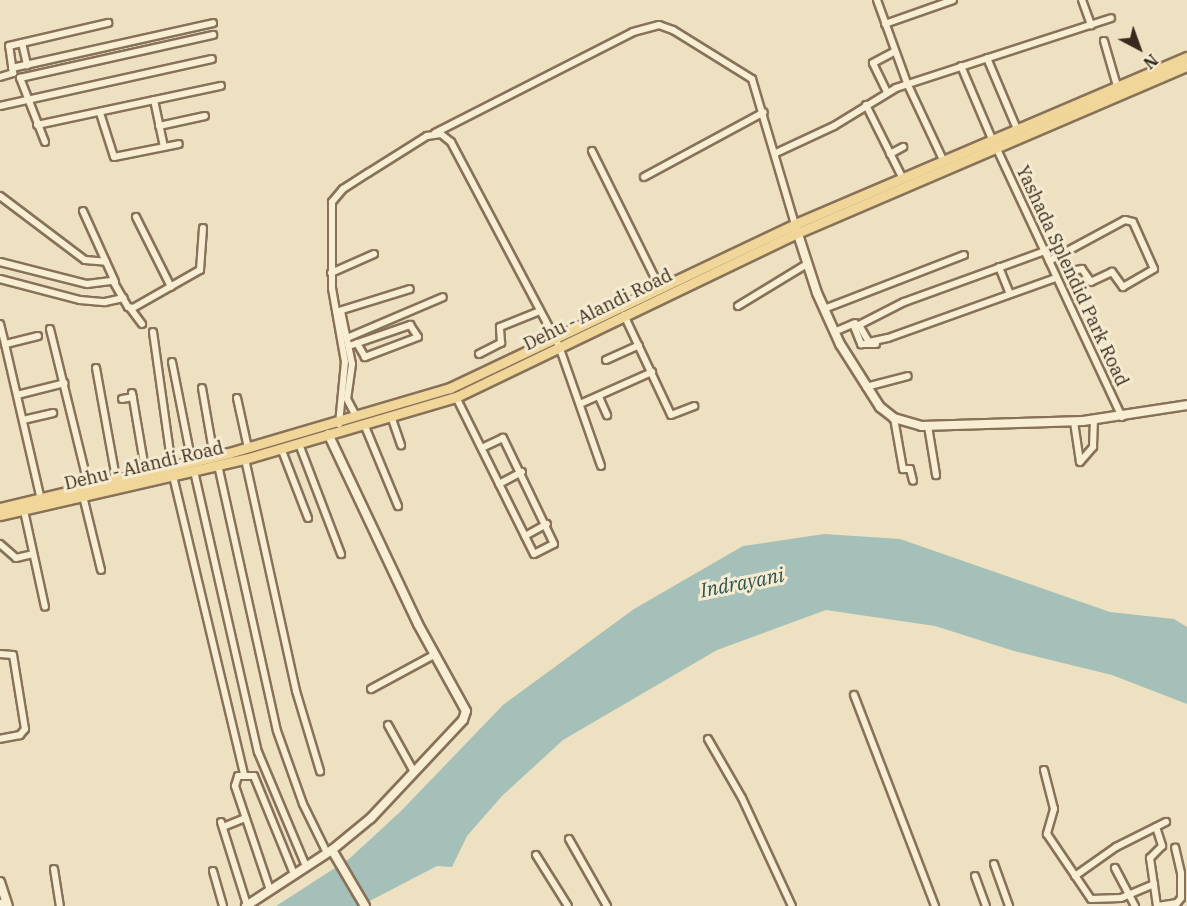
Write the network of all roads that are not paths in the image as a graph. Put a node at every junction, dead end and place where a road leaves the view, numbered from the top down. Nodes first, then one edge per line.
1 (877, 0) edge
2 (953, 0) edge
3 (1082, 0) edge
4 (1111, 18) dead end
5 (108, 23) dead end
6 (213, 23) dead end
7 (885, 24) junction
8 (1091, 24) junction
9 (213, 35) dead end
10 (1104, 41) dead end
11 (22, 43) junction
12 (894, 52) junction
13 (8, 53) junction
14 (0, 55) edge
15 (1187, 57) edge
16 (987, 58) junction
17 (212, 59) dead end
18 (27, 65) junction
19 (961, 66) junction
20 (1187, 66) edge
21 (12, 68) junction
22 (0, 77) edge
23 (907, 83) junction
24 (222, 86) dead end
25 (1117, 86) junction
26 (887, 92) junction
27 (1104, 97) junction
28 (27, 100) junction
29 (154, 100) junction
30 (866, 105) junction
31 (0, 106) edge
32 (764, 112) junction
33 (100, 113) junction
34 (205, 116) dead end
35 (37, 125) junction
36 (159, 126) junction
37 (1017, 129) junction
38 (434, 134) junction
39 (45, 142) dead end
40 (994, 143) junction
41 (179, 144) dead end
42 (164, 147) junction
43 (903, 147) dead end
44 (592, 150) dead end
45 (776, 153) junction
46 (890, 154) junction
47 (945, 164) junction
48 (644, 177) dead end
49 (902, 177) junction
50 (0, 196) edge
51 (10, 204) junction
52 (0, 207) edge
53 (83, 211) dead end
54 (136, 217) dead end
55 (203, 228) dead end
56 (796, 228) junction
57 (1045, 251) junction
58 (374, 254) dead end
59 (964, 255) dead end
60 (1058, 256) junction
61 (1049, 261) junction
62 (0, 262) edge
63 (106, 262) junction
64 (807, 264) junction
65 (999, 267) junction
66 (332, 273) junction
67 (1056, 278) junction
68 (0, 279) edge
69 (115, 282) junction
70 (171, 287) junction
71 (660, 288) junction
72 (410, 289) dead end
73 (1010, 294) junction
74 (443, 297) dead end
75 (124, 298) junction
76 (738, 306) dead end
77 (130, 308) junction
78 (824, 309) junction
79 (540, 310) junction
80 (338, 311) junction
81 (624, 315) junction
82 (0, 324) edge
83 (142, 324) dead end
84 (50, 329) dead end
85 (153, 332) dead end
86 (834, 332) junction
87 (38, 336) dead end
88 (347, 338) junction
89 (888, 338) junction
90 (557, 342) junction
91 (357, 343) junction
92 (5, 344) junction
93 (639, 345) junction
94 (349, 346) junction
95 (479, 354) dead end
96 (606, 360) dead end
97 (172, 362) dead end
98 (96, 368) dead end
99 (652, 372) junction
100 (908, 376) dead end
101 (64, 383) junction
102 (866, 387) junction
103 (202, 388) dead end
104 (17, 395) junction
105 (456, 397) junction
106 (599, 397) junction
107 (237, 398) dead end
108 (122, 399) dead end
109 (580, 404) junction
110 (1187, 405) edge
111 (694, 406) dead end
112 (53, 413) dead end
113 (607, 415) dead end
114 (356, 416) junction
115 (391, 416) junction
116 (1122, 417) junction
117 (894, 418) junction
118 (23, 420) junction
119 (1094, 420) junction
120 (1074, 422) junction
121 (364, 424) junction
122 (339, 426) junction
123 (928, 426) junction
124 (328, 434) junction
125 (299, 444) junction
126 (401, 445) dead end
127 (249, 448) junction
128 (282, 448) junction
129 (482, 448) junction
130 (245, 459) junction
131 (216, 461) junction
132 (602, 466) dead end
133 (193, 467) junction
134 (173, 472) junction
135 (522, 472) junction
136 (146, 475) junction
137 (936, 475) dead end
138 (913, 481) dead end
139 (499, 484) junction
140 (117, 485) junction
141 (89, 488) junction
142 (83, 496) junction
143 (41, 502) junction
144 (23, 506) junction
145 (399, 506) dead end
146 (0, 508) edge
147 (0, 515) edge
148 (308, 518) dead end
149 (547, 524) junction
150 (525, 536) junction
151 (0, 544) edge
152 (33, 554) junction
153 (341, 554) dead end
154 (101, 570) dead end
155 (45, 607) dead end
156 (0, 654) edge
157 (434, 655) junction
158 (371, 689) dead end
159 (854, 695) dead end
160 (388, 725) dead end
161 (0, 739) edge
162 (708, 739) dead end
163 (1044, 770) dead end
164 (320, 771) dead end
165 (414, 772) junction
166 (244, 774) junction
167 (245, 818) junction
168 (1166, 822) dead end
169 (1156, 827) junction
170 (569, 839) dead end
171 (1174, 848) dead end
172 (332, 853) junction
173 (536, 855) dead end
174 (994, 864) dead end
175 (306, 866) junction
176 (1115, 868) dead end
177 (54, 869) dead end
178 (213, 871) dead end
179 (294, 874) junction
180 (975, 876) dead end
181 (1076, 876) junction
182 (1154, 884) junction
183 (1, 888) edge
184 (270, 890) junction
185 (1129, 895) junction
186 (8, 906) edge
187 (60, 906) edge
188 (223, 906) edge
189 (247, 906) edge
190 (364, 906) edge
191 (568, 906) edge
192 (606, 906) edge
193 (792, 906) edge
194 (935, 906) edge
195 (986, 906) edge
196 (1009, 906) edge
197 (1135, 906) edge
198 (1158, 906) edge

1 - 7 street
2 - 7 street
3 - 8 street
4 - 8 street
5 - 11 street
6 - 18 street
7 - 12 street
8 - 16 street
9 - 28 street
10 - 25 street
11 - 13 street
11 - 18 street
12 - 23 street
12 - 26 street
13 - 14 street
13 - 21 street
15 - 25 main road, Dehu - Alandi Road
16 - 19 street
16 - 37 street
17 - 28 street
18 - 21 street
19 - 23 street
19 - 40 street, Yashada Splendid Park Road
20 - 27 main road, Dehu - Alandi Road
21 - 22 street
23 - 26 street
23 - 47 street
24 - 29 street
25 - 27 main road, Dehu - Alandi Road
26 - 30 street
27 - 37 main road, Dehu - Alandi Road
27 - 40 main road, Dehu - Alandi Road
28 - 31 street
28 - 35 street
29 - 33 street
29 - 36 street
30 - 45 street
30 - 46 street
32 - 38 street
32 - 45 street
32 - 48 street
33 - 35 street
33 - 42 street
34 - 36 street
35 - 39 street
36 - 42 street
37 - 40 main road, Dehu - Alandi Road
38 - 66 street
38 - 79 street
40 - 47 main road, Dehu - Alandi Road
40 - 57 street, Yashada Splendid Park Road
41 - 42 street
43 - 46 street
44 - 71 street
45 - 56 street
46 - 49 street
47 - 49 main road, Dehu - Alandi Road
47 - 56 main road, Dehu - Alandi Road
49 - 56 main road, Dehu - Alandi Road
50 - 51 street
51 - 52 street
51 - 63 street
53 - 63 street
54 - 70 street
55 - 70 street
56 - 64 street
56 - 71 main road, Dehu - Alandi Road
56 - 81 main road, Dehu - Alandi Road
57 - 61 street, Yashada Splendid Park Road
57 - 65 street
58 - 66 street
59 - 78 street
60 - 60 street
60 - 61 street
61 - 67 street, Yashada Splendid Park Road
62 - 69 street
63 - 69 street
64 - 76 street
64 - 78 street
65 - 73 street
65 - 89 street
66 - 80 street
67 - 73 street
67 - 116 street, Yashada Splendid Park Road
68 - 75 street
69 - 75 street
70 - 77 street
71 - 90 main road, Dehu - Alandi Road
72 - 80 street
73 - 89 street
74 - 88 street
75 - 77 street
77 - 83 street
78 - 86 street
79 - 90 street
79 - 95 street
80 - 88 street
80 - 122 street
81 - 90 main road, Dehu - Alandi Road
81 - 93 street
82 - 92 street
84 - 101 street
85 - 134 street
86 - 89 street
86 - 102 street
87 - 92 street
88 - 94 street
90 - 105 main road, Dehu - Alandi Road
90 - 109 street
90 - 114 main road, Dehu - Alandi Road
91 - 91 street
91 - 94 street
92 - 104 street
93 - 96 street
93 - 99 street
94 - 114 street
97 - 133 street
98 - 140 street
99 - 106 street
99 - 111 street
100 - 102 street
101 - 104 street
101 - 141 street
102 - 117 street
103 - 131 street
104 - 118 street
105 - 115 main road, Dehu - Alandi Road
105 - 129 street
106 - 109 street
106 - 113 street
107 - 127 street
108 - 136 street
109 - 132 street
110 - 116 street
112 - 118 street
114 - 122 main road, Dehu - Alandi Road
115 - 121 main road, Dehu - Alandi Road
115 - 126 street
116 - 119 street
117 - 123 street
117 - 138 street
118 - 143 street
119 - 120 street
119 - 120 street
120 - 123 street
121 - 122 main road, Dehu - Alandi Road
121 - 145 street
122 - 124 main road, Dehu - Alandi Road
122 - 127 main road, Dehu - Alandi Road
123 - 137 street
124 - 125 main road, Dehu - Alandi Road
124 - 157 street
125 - 128 main road, Dehu - Alandi Road
125 - 153 street
127 - 131 main road, Dehu - Alandi Road
128 - 130 main road, Dehu - Alandi Road
128 - 148 street
129 - 135 street
129 - 139 street
130 - 131 main road, Dehu - Alandi Road
130 - 164 street
131 - 133 main road, Dehu - Alandi Road
131 - 172 street
133 - 134 main road, Dehu - Alandi Road
133 - 175 street
134 - 136 main road, Dehu - Alandi Road
134 - 140 main road, Dehu - Alandi Road
134 - 166 street
135 - 139 street
135 - 149 street
136 - 140 main road, Dehu - Alandi Road
139 - 150 street
140 - 141 main road, Dehu - Alandi Road
140 - 142 main road, Dehu - Alandi Road
141 - 143 main road, Dehu - Alandi Road
142 - 143 main road, Dehu - Alandi Road
142 - 154 street
143 - 144 main road, Dehu - Alandi Road
144 - 146 main road, Dehu - Alandi Road
144 - 147 main road, Dehu - Alandi Road
144 - 152 street
149 - 150 street
149 - 150 street
151 - 152 street
152 - 155 street
156 - 161 street
157 - 158 street
157 - 165 street
159 - 194 street
160 - 165 street
162 - 193 street
163 - 181 street
165 - 172 street
166 - 167 street
166 - 179 street
167 - 184 street
167 - 189 street
168 - 169 street
169 - 181 street
169 - 182 street
170 - 192 street
171 - 198 street
172 - 175 street
172 - 190 street
173 - 191 street
174 - 196 street
175 - 179 street
176 - 185 street
177 - 187 street
178 - 188 street
179 - 184 street
180 - 195 street
181 - 185 street
182 - 185 street
182 - 198 street
183 - 186 street
184 - 189 street
185 - 197 street

